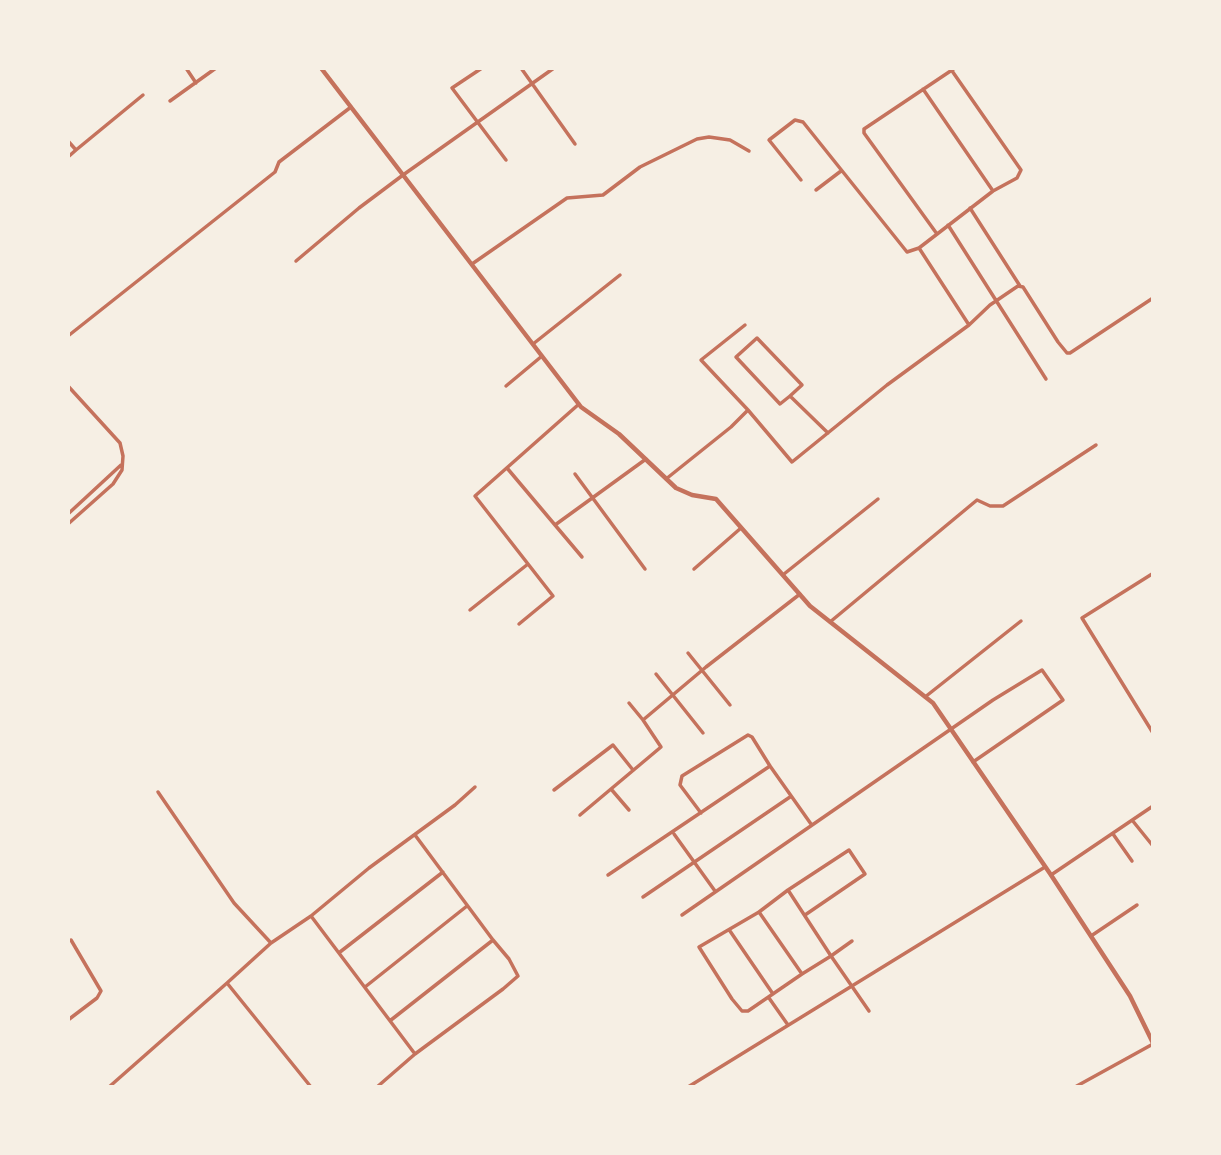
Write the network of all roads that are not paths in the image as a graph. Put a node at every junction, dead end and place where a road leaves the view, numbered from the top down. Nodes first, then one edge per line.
1 (186, 68) edge
2 (216, 68) edge
3 (321, 68) edge
4 (481, 68) edge
5 (521, 68) edge
6 (554, 68) edge
7 (952, 69) edge
8 (196, 83) junction
9 (532, 84) junction
10 (923, 89) junction
11 (143, 95) dead end
12 (170, 101) dead end
13 (351, 107) junction
14 (478, 122) junction
15 (68, 141) edge
16 (575, 144) dead end
17 (76, 150) junction
18 (749, 151) dead end
19 (68, 157) edge
20 (506, 160) dead end
21 (841, 171) junction
22 (403, 174) junction
23 (802, 180) dead end
24 (816, 190) dead end
25 (993, 191) junction
26 (970, 208) junction
27 (948, 225) junction
28 (937, 234) junction
29 (919, 248) junction
30 (296, 261) dead end
31 (472, 264) junction
32 (620, 275) dead end
33 (1020, 286) junction
34 (1153, 298) edge
35 (997, 300) junction
36 (745, 325) dead end
37 (969, 325) junction
38 (68, 336) edge
39 (533, 344) junction
40 (542, 356) junction
41 (1046, 379) dead end
42 (68, 386) edge
43 (506, 386) dead end
44 (790, 396) junction
45 (579, 404) junction
46 (748, 410) junction
47 (828, 433) junction
48 (1096, 445) dead end
49 (646, 459) junction
50 (122, 464) junction
51 (507, 468) junction
52 (575, 474) dead end
53 (666, 479) junction
54 (593, 498) junction
55 (878, 499) dead end
56 (68, 514) edge
57 (68, 524) edge
58 (555, 525) junction
59 (743, 527) junction
60 (582, 557) dead end
61 (528, 564) junction
62 (645, 569) dead end
63 (694, 569) dead end
64 (784, 574) junction
65 (1152, 574) edge
66 (801, 593) junction
67 (470, 610) dead end
68 (1021, 621) dead end
69 (830, 622) junction
70 (519, 624) dead end
71 (688, 653) dead end
72 (702, 670) junction
73 (656, 674) dead end
74 (672, 695) junction
75 (925, 697) junction
76 (629, 703) dead end
77 (730, 705) dead end
78 (642, 720) junction
79 (953, 729) junction
80 (703, 733) dead end
81 (1153, 733) edge
82 (973, 762) junction
83 (770, 766) junction
84 (634, 770) junction
85 (475, 787) dead end
86 (611, 789) junction
87 (554, 790) dead end
88 (158, 792) dead end
89 (790, 797) junction
90 (1153, 806) edge
91 (629, 810) dead end
92 (701, 813) junction
93 (580, 814) dead end
94 (1132, 820) junction
95 (811, 824) junction
96 (673, 833) junction
97 (1112, 833) junction
98 (415, 835) junction
99 (1153, 846) edge
100 (1132, 861) dead end
101 (695, 863) junction
102 (1045, 867) junction
103 (443, 872) junction
104 (608, 875) dead end
105 (1051, 875) junction
106 (788, 890) junction
107 (715, 891) junction
108 (643, 897) dead end
109 (1137, 905) dead end
110 (467, 906) junction
111 (759, 912) junction
112 (682, 915) dead end
113 (805, 915) junction
114 (311, 916) junction
115 (730, 931) junction
116 (1091, 936) junction
117 (71, 940) dead end
118 (493, 940) junction
119 (852, 941) dead end
120 (271, 943) junction
121 (340, 952) junction
122 (831, 956) junction
123 (802, 974) junction
124 (227, 983) junction
125 (852, 986) junction
126 (365, 987) junction
127 (771, 996) junction
128 (869, 1011) dead end
129 (68, 1020) edge
130 (391, 1020) junction
131 (788, 1025) junction
132 (1153, 1043) edge
133 (415, 1054) junction
134 (109, 1087) edge
135 (311, 1087) edge
136 (377, 1087) edge
137 (688, 1087) edge
138 (1075, 1087) edge

1 - 8 street
2 - 8 street
3 - 13 street
4 - 14 street
5 - 9 street
6 - 9 street
7 - 10 street
7 - 25 street
8 - 12 street
9 - 14 street
9 - 16 street
10 - 25 street
10 - 28 street
11 - 17 street
13 - 22 street
13 - 38 street
14 - 20 street
14 - 22 street
15 - 17 street
17 - 19 street
18 - 31 street
21 - 23 street
21 - 24 street
21 - 29 street
22 - 30 street
22 - 31 street
25 - 26 street
26 - 27 street
26 - 33 street
27 - 28 street
27 - 35 street
28 - 29 street
29 - 37 street
31 - 39 street
32 - 39 street
33 - 34 street
33 - 35 street
35 - 37 street
35 - 41 street
36 - 46 street
37 - 47 street
39 - 40 street
40 - 43 street
40 - 45 street
42 - 50 street
44 - 44 street
44 - 47 street
45 - 49 street
45 - 51 street
46 - 47 street
46 - 53 street
48 - 69 street
49 - 53 street
49 - 54 street
50 - 56 street
50 - 57 street
51 - 58 street
51 - 61 street
52 - 54 street
53 - 59 street
54 - 58 street
54 - 62 street
55 - 64 street
58 - 60 street
59 - 63 street
59 - 64 street
61 - 67 street
61 - 70 street
64 - 66 street
65 - 81 street
66 - 69 street
66 - 72 street
68 - 75 street
69 - 75 street
71 - 72 street
72 - 74 street
72 - 77 street
73 - 74 street
74 - 78 street
74 - 80 street
75 - 79 street
76 - 78 street
78 - 84 street
79 - 82 street
79 - 82 street
79 - 95 street
82 - 102 street
83 - 89 street
83 - 92 street
83 - 92 street
84 - 86 street
84 - 87 street
85 - 98 street
86 - 91 street
86 - 93 street
88 - 120 street
89 - 95 street
89 - 101 street
90 - 94 street
92 - 96 street
94 - 97 street
94 - 99 street
95 - 107 street
96 - 101 street
96 - 104 street
97 - 100 street
97 - 105 street
98 - 103 street
98 - 114 street
101 - 107 street
101 - 108 street
102 - 105 street
102 - 125 street
103 - 110 street
103 - 121 street
105 - 116 street
106 - 111 street
106 - 113 street
106 - 113 street
107 - 112 street
109 - 116 street
110 - 118 street
110 - 126 street
111 - 115 street
111 - 123 street
113 - 122 street
114 - 120 street
114 - 121 street
115 - 127 street
115 - 127 street
116 - 132 street
117 - 129 street
118 - 130 street
118 - 133 street
119 - 122 street
120 - 124 street
121 - 126 street
122 - 123 street
122 - 125 street
123 - 127 street
124 - 134 street
124 - 135 street
125 - 128 street
125 - 131 street
126 - 130 street
127 - 131 street
130 - 133 street
131 - 137 street
132 - 138 street
133 - 136 street

